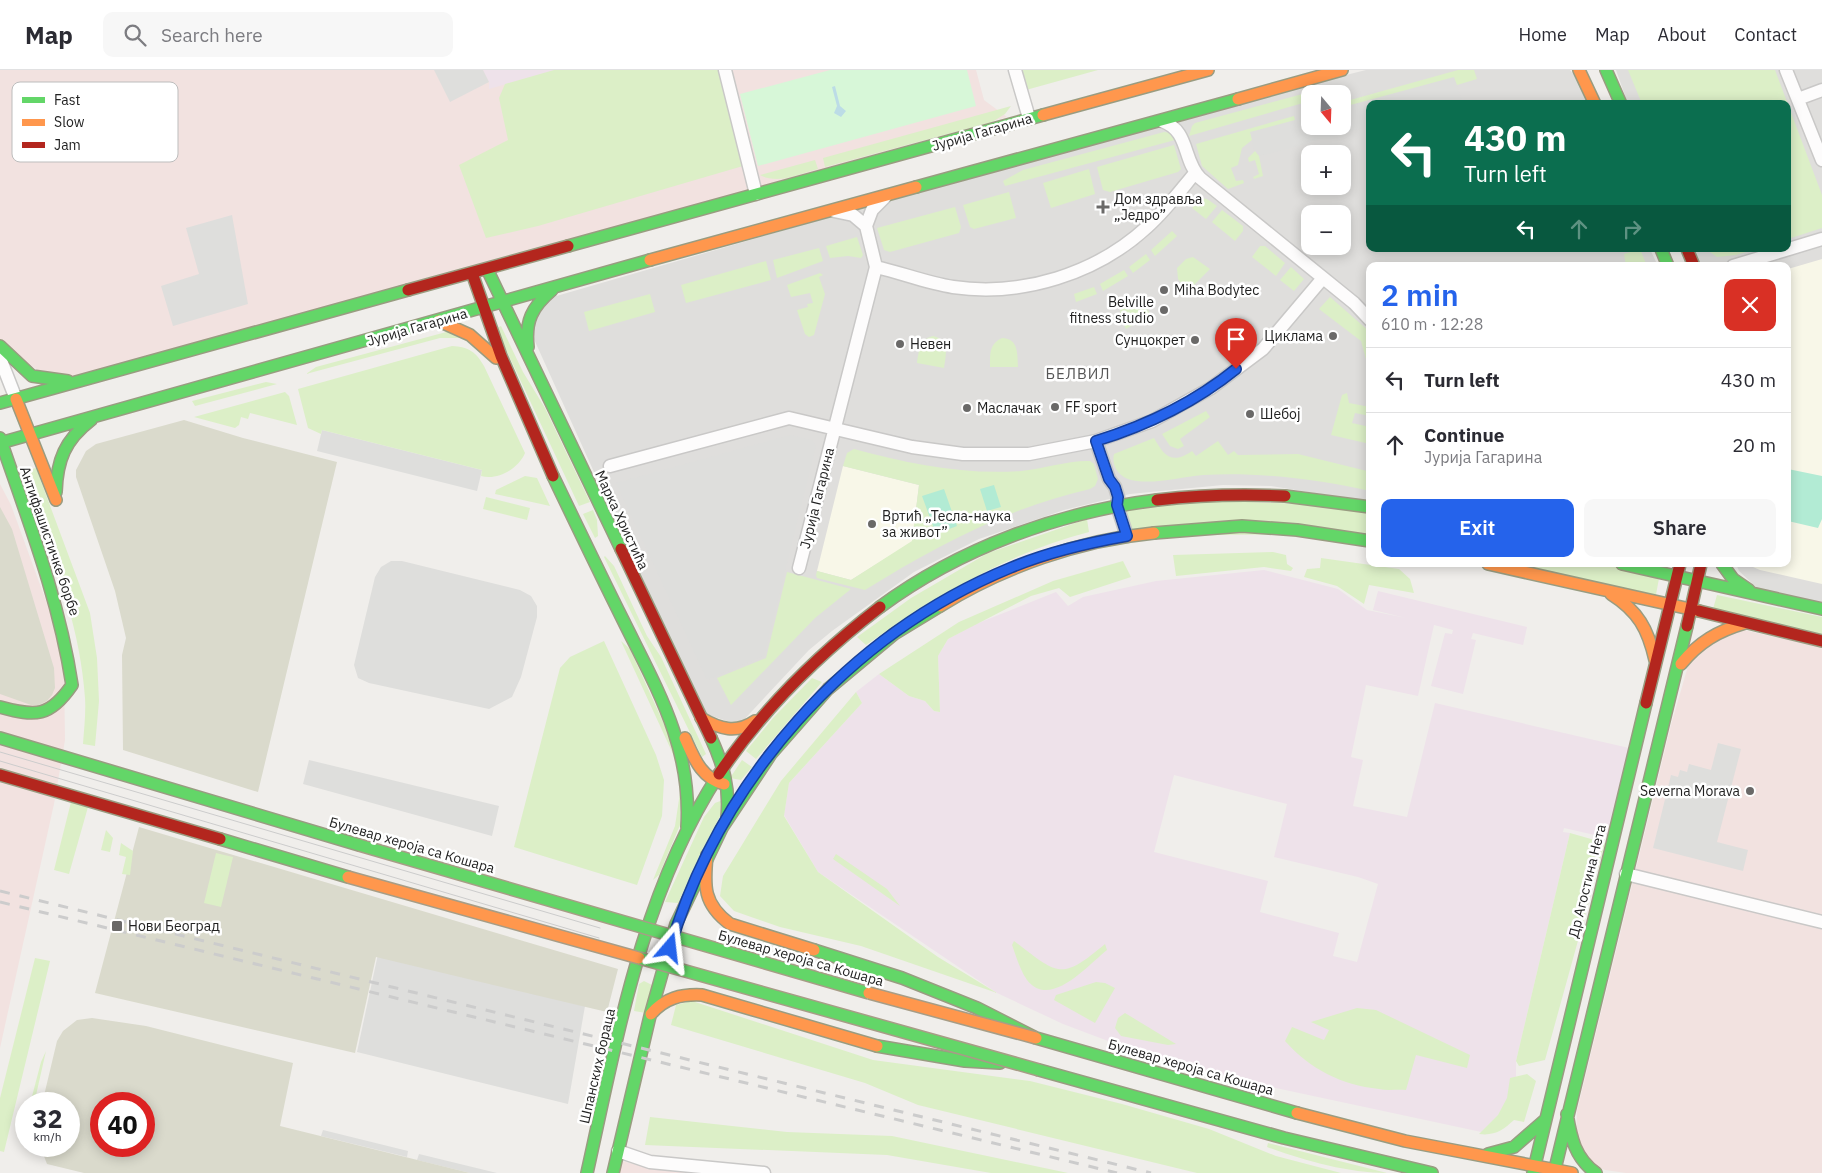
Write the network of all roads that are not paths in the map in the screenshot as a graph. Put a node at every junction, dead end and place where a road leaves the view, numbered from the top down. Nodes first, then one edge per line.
1 (725, 70) edge
2 (1015, 70) edge
3 (1208, 70) edge
4 (1342, 70) edge
5 (1579, 70) edge
6 (1606, 70) edge
7 (1786, 70) edge
8 (1822, 90) edge
9 (1798, 99) junction
10 (1593, 100) edge
11 (1619, 100) edge
12 (1193, 112) junction
13 (1029, 118) junction
14 (1162, 121) junction
15 (1184, 139) junction
16 (1822, 160) edge
17 (1195, 173) junction
18 (756, 194) junction
19 (886, 196) junction
20 (834, 211) junction
21 (866, 226) junction
22 (1822, 239) edge
23 (1791, 248) edge
24 (1779, 252) edge
25 (1746, 262) edge
26 (876, 266) junction
27 (487, 269) junction
28 (472, 273) junction
29 (1323, 278) junction
30 (556, 286) junction
31 (503, 302) junction
32 (482, 308) junction
33 (1366, 316) edge
34 (439, 321) junction
35 (0, 346) edge
36 (0, 358) edge
37 (530, 359) junction
38 (510, 374) junction
39 (78, 381) junction
40 (16, 399) junction
41 (0, 403) edge
42 (96, 416) junction
43 (835, 428) junction
44 (30, 435) junction
45 (0, 441) edge
46 (1096, 441) junction
47 (610, 466) dead end
48 (0, 477) edge
49 (20, 500) junction
50 (1366, 504) edge
51 (1117, 505) junction
52 (1127, 536) junction
53 (1366, 540) edge
54 (604, 549) junction
55 (1502, 567) edge
56 (1635, 567) edge
57 (1679, 567) edge
58 (1700, 567) edge
59 (1725, 567) edge
60 (799, 568) dead end
61 (1677, 577) junction
62 (1697, 582) junction
63 (1600, 588) junction
64 (1756, 594) junction
65 (1671, 604) junction
66 (1691, 609) junction
67 (1822, 609) edge
68 (1745, 623) junction
69 (849, 631) junction
70 (1822, 641) edge
71 (840, 663) junction
72 (1656, 665) junction
73 (1678, 669) junction
74 (803, 673) junction
75 (0, 707) edge
76 (666, 709) junction
77 (764, 715) junction
78 (701, 718) junction
79 (0, 738) edge
80 (723, 767) junction
81 (0, 775) edge
82 (714, 782) junction
83 (749, 782) junction
84 (727, 784) junction
85 (727, 818) junction
86 (686, 832) junction
87 (707, 855) junction
88 (1626, 874) junction
89 (1822, 922) edge
90 (651, 1014) junction
91 (1041, 1040) junction
92 (1022, 1064) junction
93 (1567, 1114) junction
94 (1545, 1120) junction
95 (618, 1151) junction
96 (1479, 1156) junction
97 (1534, 1170) edge
98 (1554, 1172) edge
99 (587, 1173) edge
100 (613, 1173) edge
101 (764, 1173) edge
102 (1432, 1173) edge
103 (1572, 1173) edge
104 (1596, 1173) edge

1 - 18 street
2 - 13 street
3 - 13 main road, Јурија Гагарина
4 - 12 main road, Јурија Гагарина
5 - 10 main road
6 - 11 main road
7 - 9 street
8 - 9 street
9 - 16 street
12 - 14 main road, Јурија Гагарина
12 - 15 street
13 - 18 main road, Јурија Гагарина
14 - 15 street
14 - 19 main road, Јурија Гагарина
15 - 17 street
17 - 26 street
17 - 29 street
18 - 27 main road, Јурија Гагарина
19 - 20 main road, Јурија Гагарина
19 - 21 street
20 - 21 street
20 - 30 main road, Јурија Гагарина
21 - 26 street, Јурија Гагарина
22 - 23 street
24 - 25 street
26 - 43 street, Јурија Гагарина
27 - 28 main road, Јурија Гагарина
27 - 31 main road, Марка Христића
28 - 32 main road, Марка Христића
28 - 39 main road, Јурија Гагарина
29 - 33 street
29 - 46 street
30 - 31 main road, Јурија Гагарина
30 - 37 main road
31 - 32 main road, Јурија Гагарина
31 - 37 main road, Марка Христића
32 - 34 main road, Јурија Гагарина
32 - 38 main road, Марка Христића
34 - 38 main road
34 - 42 main road, Јурија Гагарина
35 - 39 main road
36 - 40 street
37 - 54 main road, Марка Христића
38 - 54 main road, Марка Христића
39 - 40 main road, Јурија Гагарина
40 - 41 main road, Јурија Гагарина
40 - 44 main road, Антифашистичке борбе
42 - 44 main road, Јурија Гагарина
42 - 44 main road, Антифашистичке борбе
43 - 46 street
43 - 47 street
43 - 60 street, Јурија Гагарина
44 - 45 main road, Јурија Гагарина
45 - 49 main road, Антифашистичке борбе
46 - 51 street
48 - 49 main road
49 - 75 main road, Антифашистичке борбе
50 - 51 main road
51 - 52 street
51 - 69 main road
52 - 53 main road
52 - 71 main road
54 - 76 main road, Марка Христића
54 - 78 main road, Марка Христића
55 - 63 main road
56 - 61 main road
57 - 61 main road, Др Агостина Нета
58 - 62 main road
59 - 64 main road
61 - 62 main road
61 - 65 main road, Др Агостина Нета
62 - 64 main road
62 - 66 main road
63 - 65 main road
63 - 72 main road
64 - 67 main road
65 - 66 main road
65 - 72 main road, Др Агостина Нета
66 - 68 main road
66 - 73 main road
68 - 70 main road
68 - 73 main road
69 - 71 main road
69 - 74 main road
71 - 74 main road
71 - 83 main road
72 - 94 main road, Др Агостина Нета
73 - 88 main road
74 - 77 main road
76 - 82 main road, Марка Христића
76 - 86 main road, Марка Христића
77 - 78 main road
77 - 80 main road
78 - 80 main road, Марка Христића
79 - 91 main road, Булевар хероја са Кошара, bridge
80 - 82 main road
80 - 84 main road, Марка Христића
81 - 92 main road, bridge
82 - 84 main road
82 - 86 main road
83 - 84 main road
83 - 85 main road
84 - 85 main road, Марка Христића
85 - 87 main road
86 - 99 main road, Шпанских бораца
87 - 90 main road
87 - 91 main road, bridge
88 - 89 street
88 - 93 main road
90 - 92 main road, bridge
90 - 95 main road
91 - 96 main road, Булевар хероја са Кошара
92 - 102 main road, bridge
93 - 98 main road
93 - 104 main road
94 - 96 main road
94 - 97 main road, Др Агостина Нета
95 - 100 main road
95 - 101 street
96 - 97 main road, Булевар хероја са Кошара
97 - 98 main road, Булевар хероја са Кошара
98 - 103 main road, Булевар хероја са Кошара

